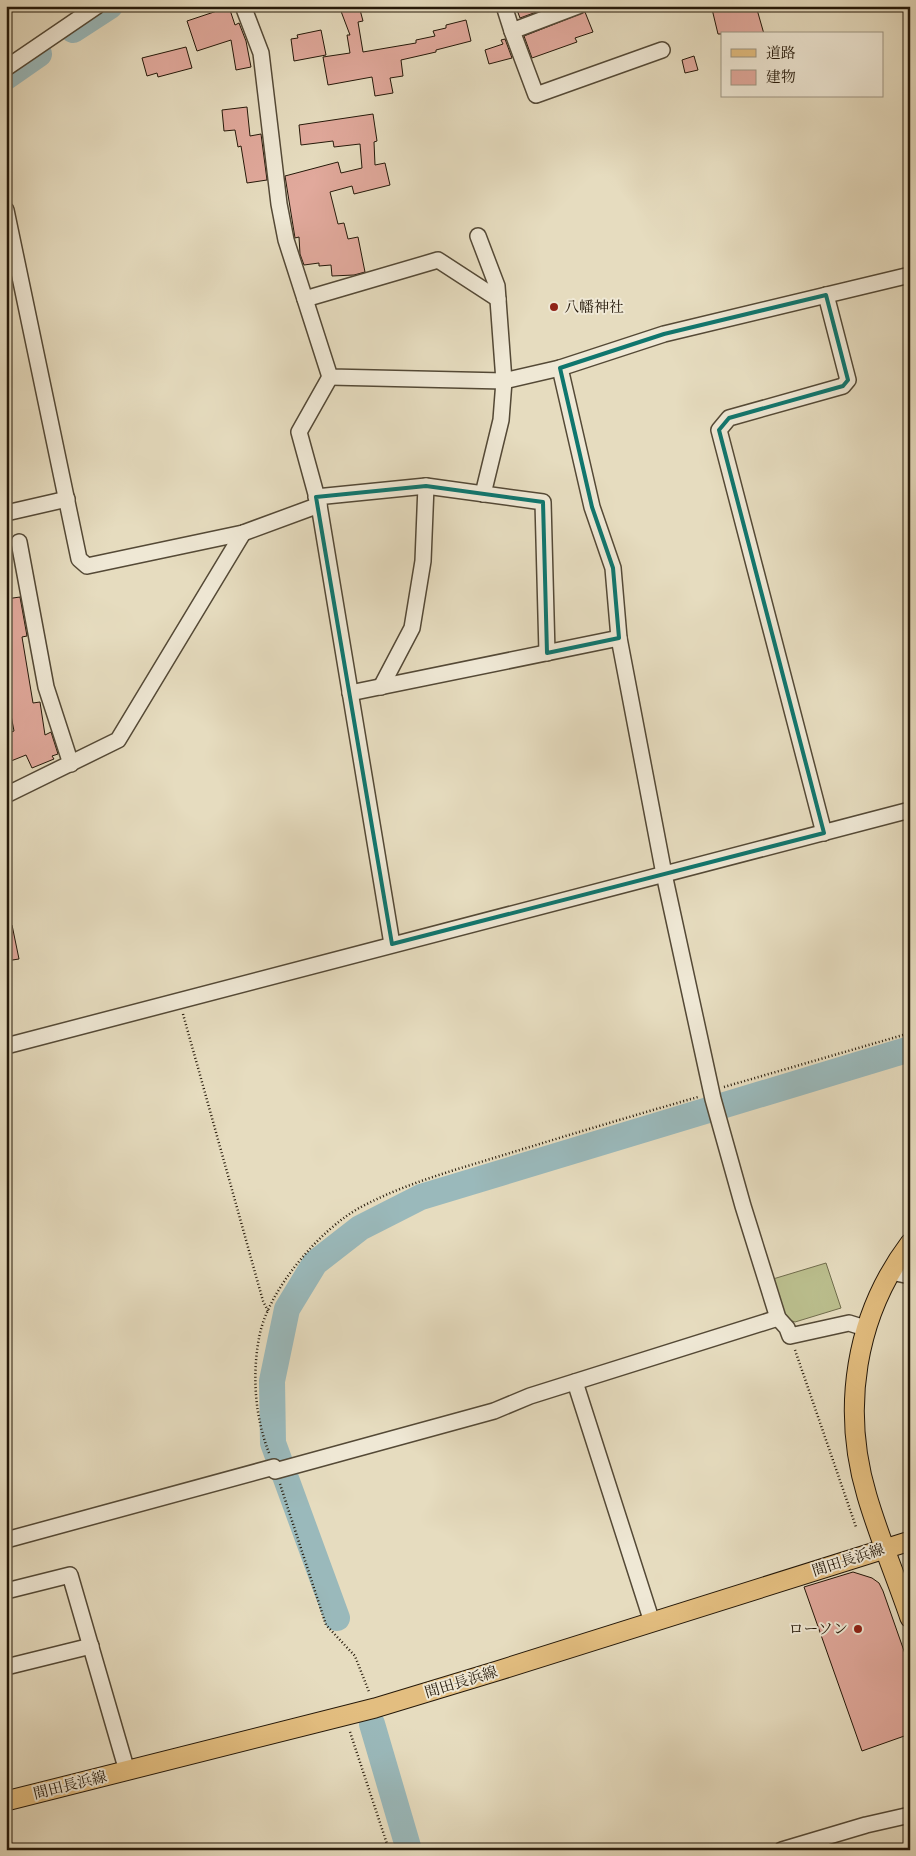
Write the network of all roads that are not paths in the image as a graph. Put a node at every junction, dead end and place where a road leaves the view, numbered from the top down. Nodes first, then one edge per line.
1 (97, 6) edge
2 (243, 6) edge
3 (504, 6) edge
4 (578, 6) edge
5 (512, 31) junction
6 (662, 50) dead end
7 (6, 68) edge
8 (6, 210) edge
9 (478, 236) dead end
10 (910, 275) edge
11 (826, 295) junction
12 (305, 299) junction
13 (498, 299) junction
14 (560, 368) junction
15 (330, 377) junction
16 (504, 381) junction
17 (426, 486) junction
18 (483, 494) junction
19 (67, 499) junction
20 (318, 501) junction
21 (6, 513) edge
22 (243, 534) junction
23 (19, 542) dead end
24 (619, 638) junction
25 (547, 652) junction
26 (381, 687) junction
27 (350, 693) junction
28 (71, 764) junction
29 (6, 795) edge
30 (910, 810) edge
31 (824, 833) junction
32 (664, 874) junction
33 (392, 944) junction
34 (6, 1046) edge
35 (910, 1243) edge
36 (891, 1272) junction
37 (910, 1276) edge
38 (778, 1318) junction
39 (865, 1328) junction
40 (575, 1382) junction
41 (6, 1540) edge
42 (910, 1541) edge
43 (886, 1548) junction
44 (6, 1591) edge
45 (910, 1618) edge
46 (652, 1622) junction
47 (90, 1646) junction
48 (6, 1667) edge
49 (127, 1771) junction
50 (6, 1801) edge
51 (910, 1815) edge
52 (782, 1850) edge

1 - 7 street
2 - 12 street
3 - 5 street
4 - 5 street
5 - 6 street
8 - 19 street
9 - 13 street
10 - 11 street
11 - 14 street
11 - 31 street
12 - 13 street
12 - 15 street
13 - 16 street
14 - 16 street
14 - 24 street
15 - 16 street
15 - 20 street
16 - 18 street
17 - 18 street
17 - 20 street
17 - 26 street
18 - 25 street
19 - 21 street
19 - 22 street
20 - 22 street
20 - 27 street
22 - 28 street
23 - 28 street
24 - 25 street
24 - 32 street
25 - 26 street
26 - 27 street
27 - 33 street
28 - 29 street
30 - 31 street
31 - 32 street
32 - 33 street
32 - 38 street
33 - 34 street
35 - 36 main road
36 - 37 street
36 - 39 main road
38 - 39 street
38 - 40 street
39 - 43 main road
40 - 41 street
40 - 46 street
42 - 43 main road, 間田長浜線
43 - 45 main road
43 - 46 main road, 間田長浜線
44 - 47 street
46 - 49 main road, 間田長浜線
47 - 48 street
47 - 49 street
49 - 50 main road, 間田長浜線
51 - 52 street

